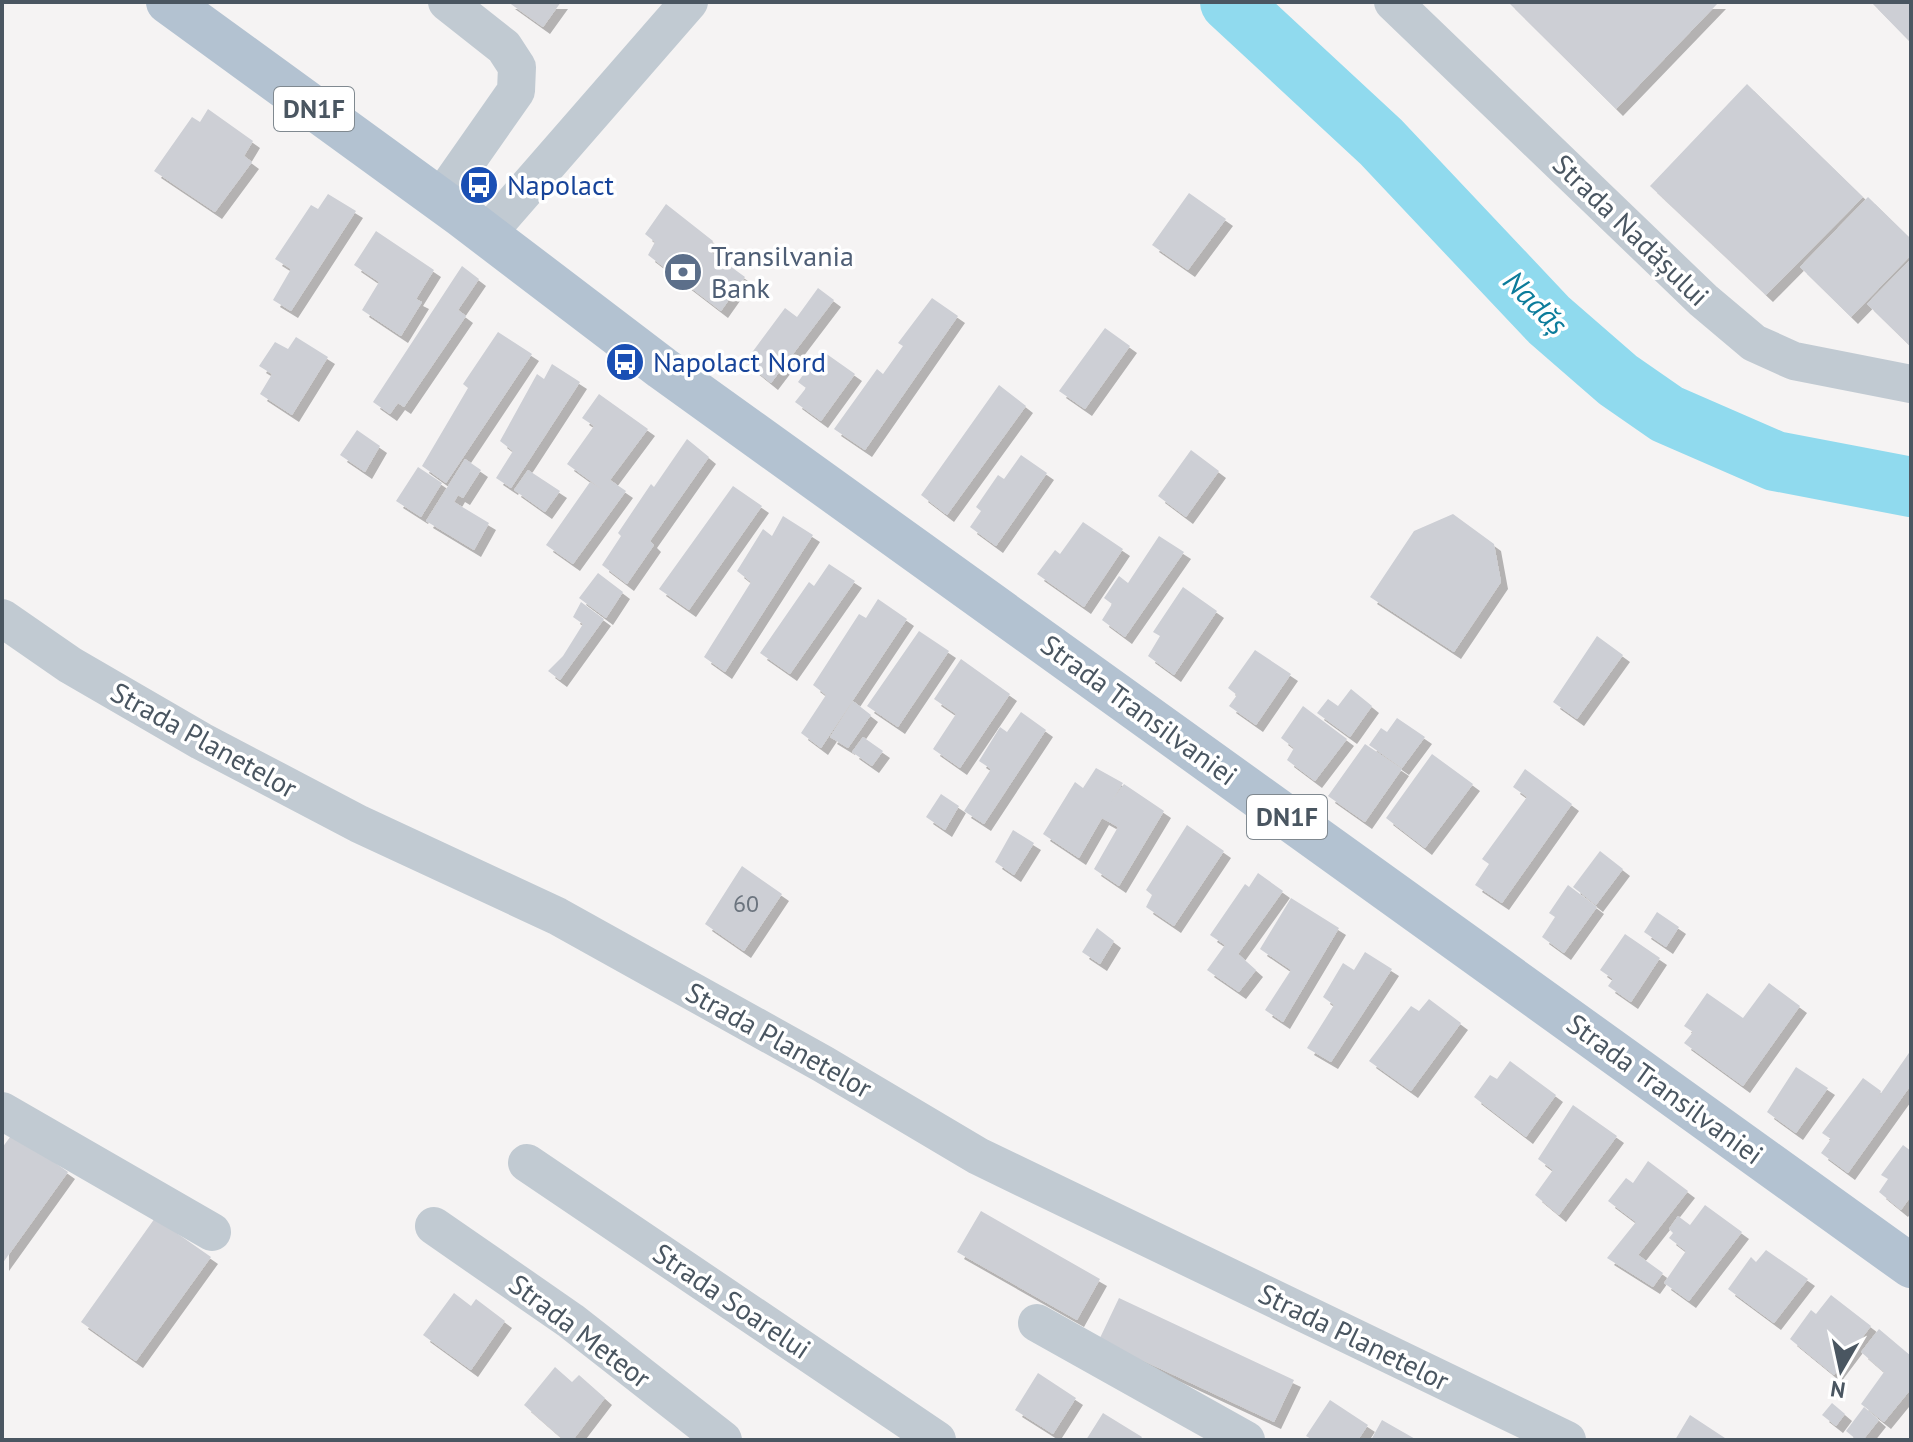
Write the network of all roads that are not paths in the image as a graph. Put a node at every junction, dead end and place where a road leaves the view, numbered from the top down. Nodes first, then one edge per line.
1 (168, 2) edge
2 (447, 2) edge
3 (689, 2) edge
4 (1393, 2) edge
5 (439, 201) junction
6 (486, 235) junction
7 (1911, 384) edge
8 (2, 618) edge
9 (2, 1111) edge
10 (527, 1163) dead end
11 (434, 1226) dead end
12 (212, 1232) dead end
13 (1911, 1266) edge
14 (1037, 1323) dead end
15 (723, 1440) edge
16 (937, 1440) edge
17 (1246, 1440) edge
18 (1567, 1440) edge

1 - 5 main road, DN1F
2 - 5 street
3 - 6 street
4 - 7 street, Strada Nadășului
5 - 6 main road, DN1F
6 - 13 main road, Strada Transilvaniei / DN1F
8 - 18 street, Strada Planetelor
9 - 12 street
10 - 16 street, Strada Soarelui
11 - 15 street, Strada Meteor
14 - 17 street

